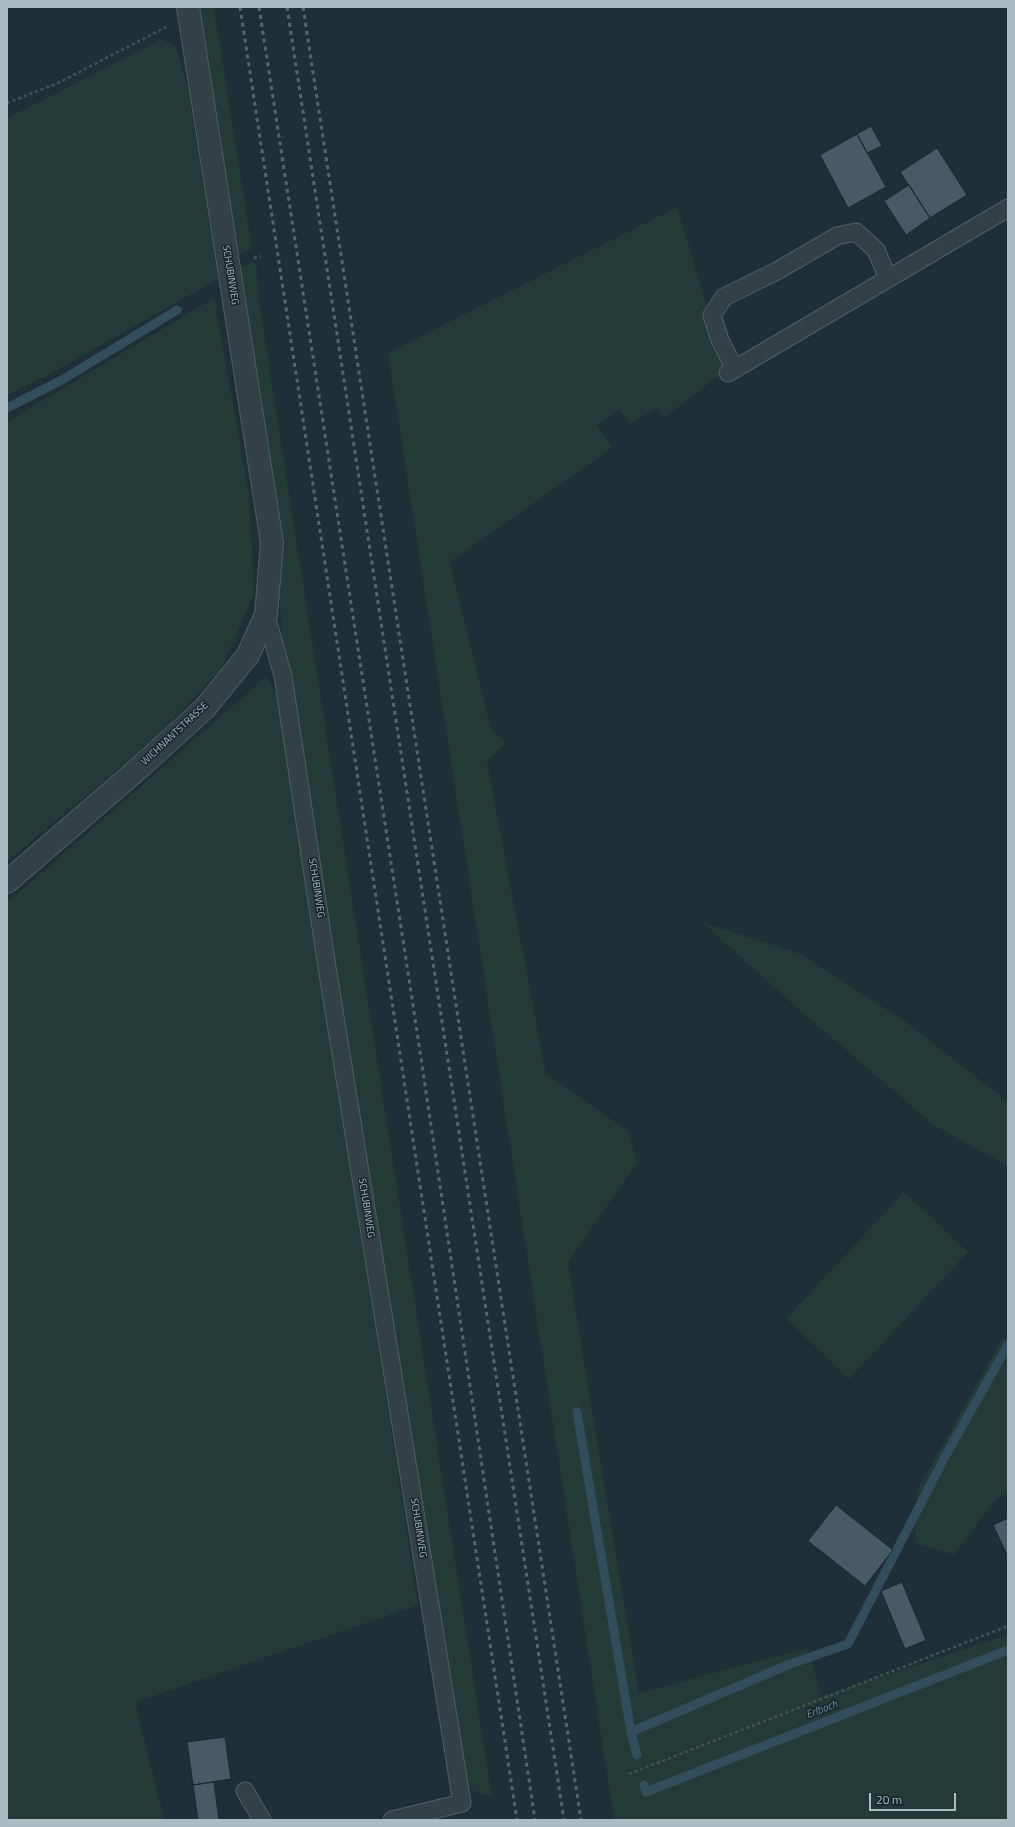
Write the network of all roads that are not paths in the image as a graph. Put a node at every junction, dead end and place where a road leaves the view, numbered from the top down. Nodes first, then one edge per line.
1 (189, 11) edge
2 (1008, 208) edge
3 (888, 278) junction
4 (272, 543) joint
5 (266, 615) junction
6 (7, 882) edge
7 (245, 1791) dead end
8 (262, 1820) edge
9 (392, 1820) edge

1 - 4 street, SCHUBINWEG
2 - 3 lane
3 - 3 lane
4 - 5 street, WICHNANTSTRASSE
5 - 6 street, WICHNANTSTRASSE
5 - 9 lane, SCHUBINWEG
7 - 8 lane

